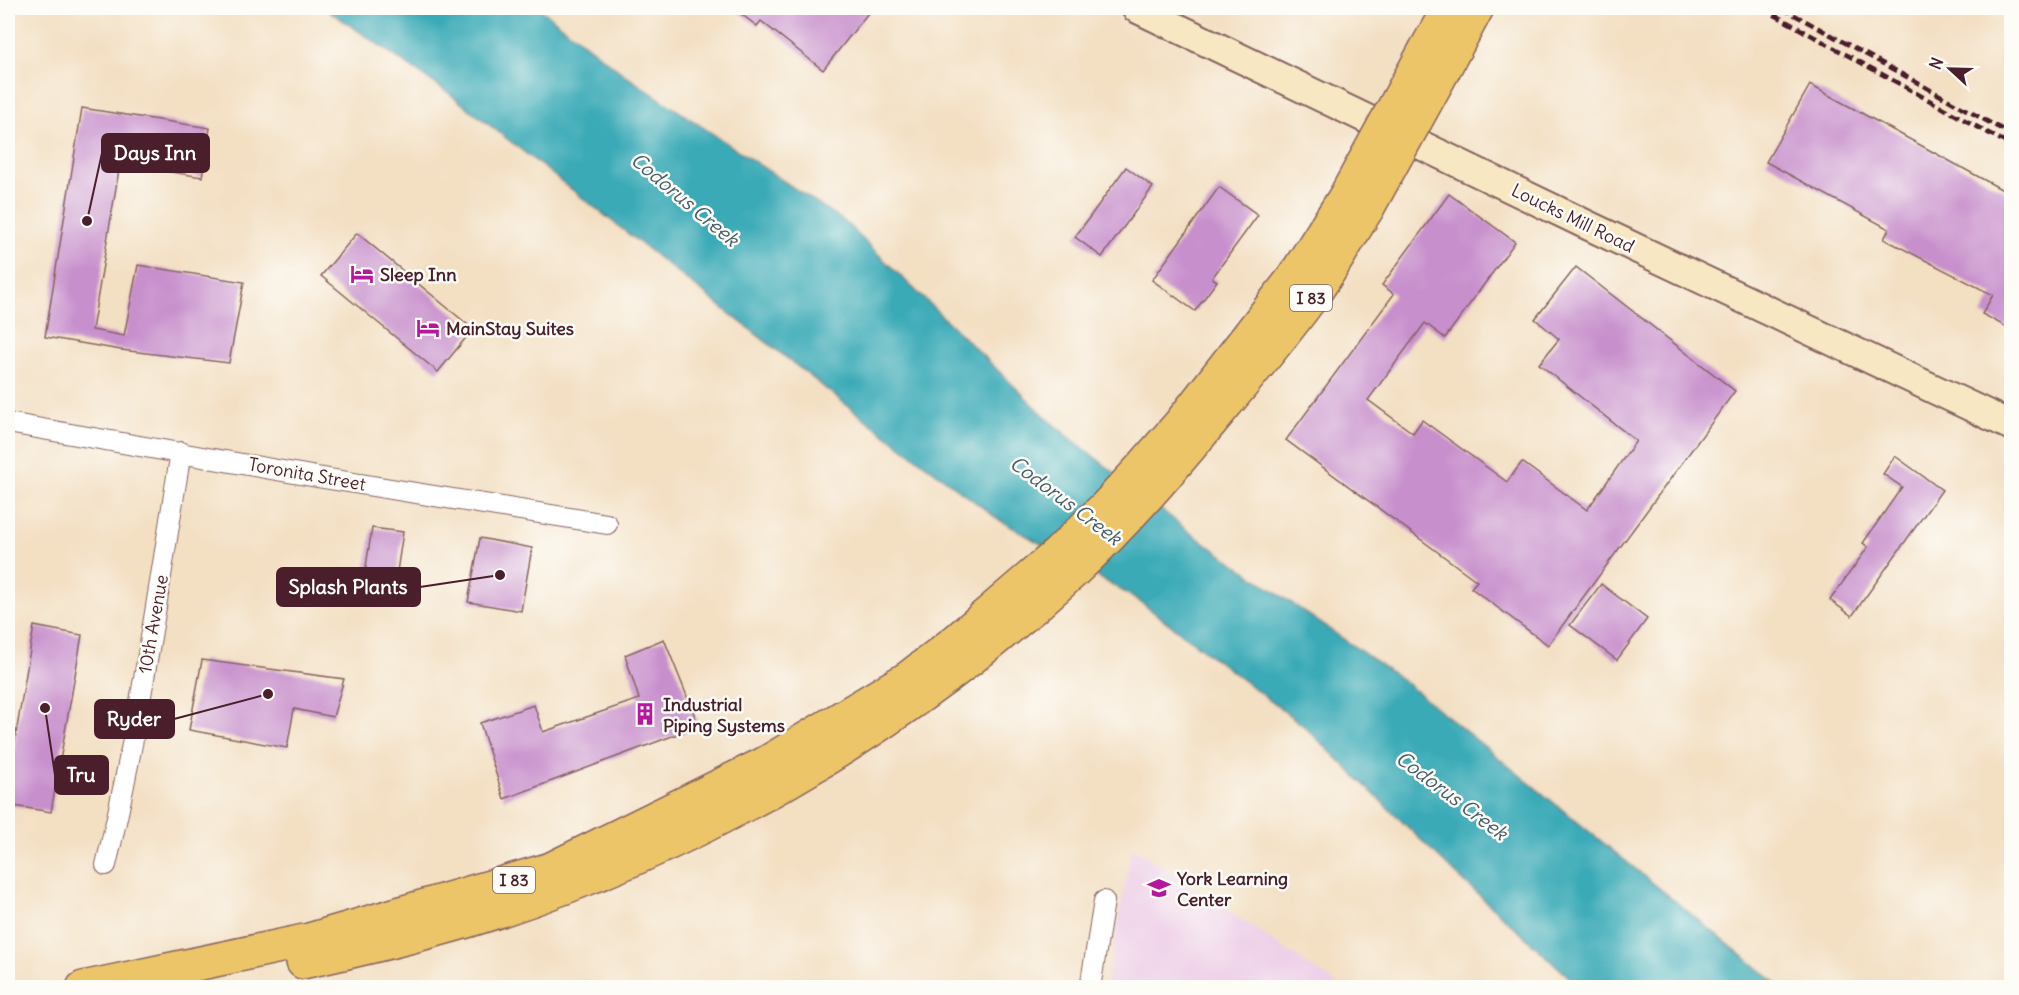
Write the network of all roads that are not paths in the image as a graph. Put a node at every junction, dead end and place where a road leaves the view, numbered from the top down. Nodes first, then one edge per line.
1 (1136, 8) edge
2 (1449, 8) edge
3 (1477, 8) edge
4 (1435, 59) junction
5 (8, 423) edge
6 (2012, 426) edge
7 (181, 452) junction
8 (607, 524) dead end
9 (914, 687) junction
10 (105, 866) dead end
11 (1104, 901) dead end
12 (82, 987) edge
13 (189, 987) edge
14 (1090, 987) edge

1 - 6 street, Loucks Mill Road
2 - 4 highway, I 83
3 - 4 highway, I 83
4 - 9 highway, I 83, bridge
5 - 7 street, Toronita Street
7 - 8 street, Toronita Street
7 - 10 street, 10th Avenue
9 - 12 highway, I 83
9 - 13 highway, I 83
11 - 14 street

